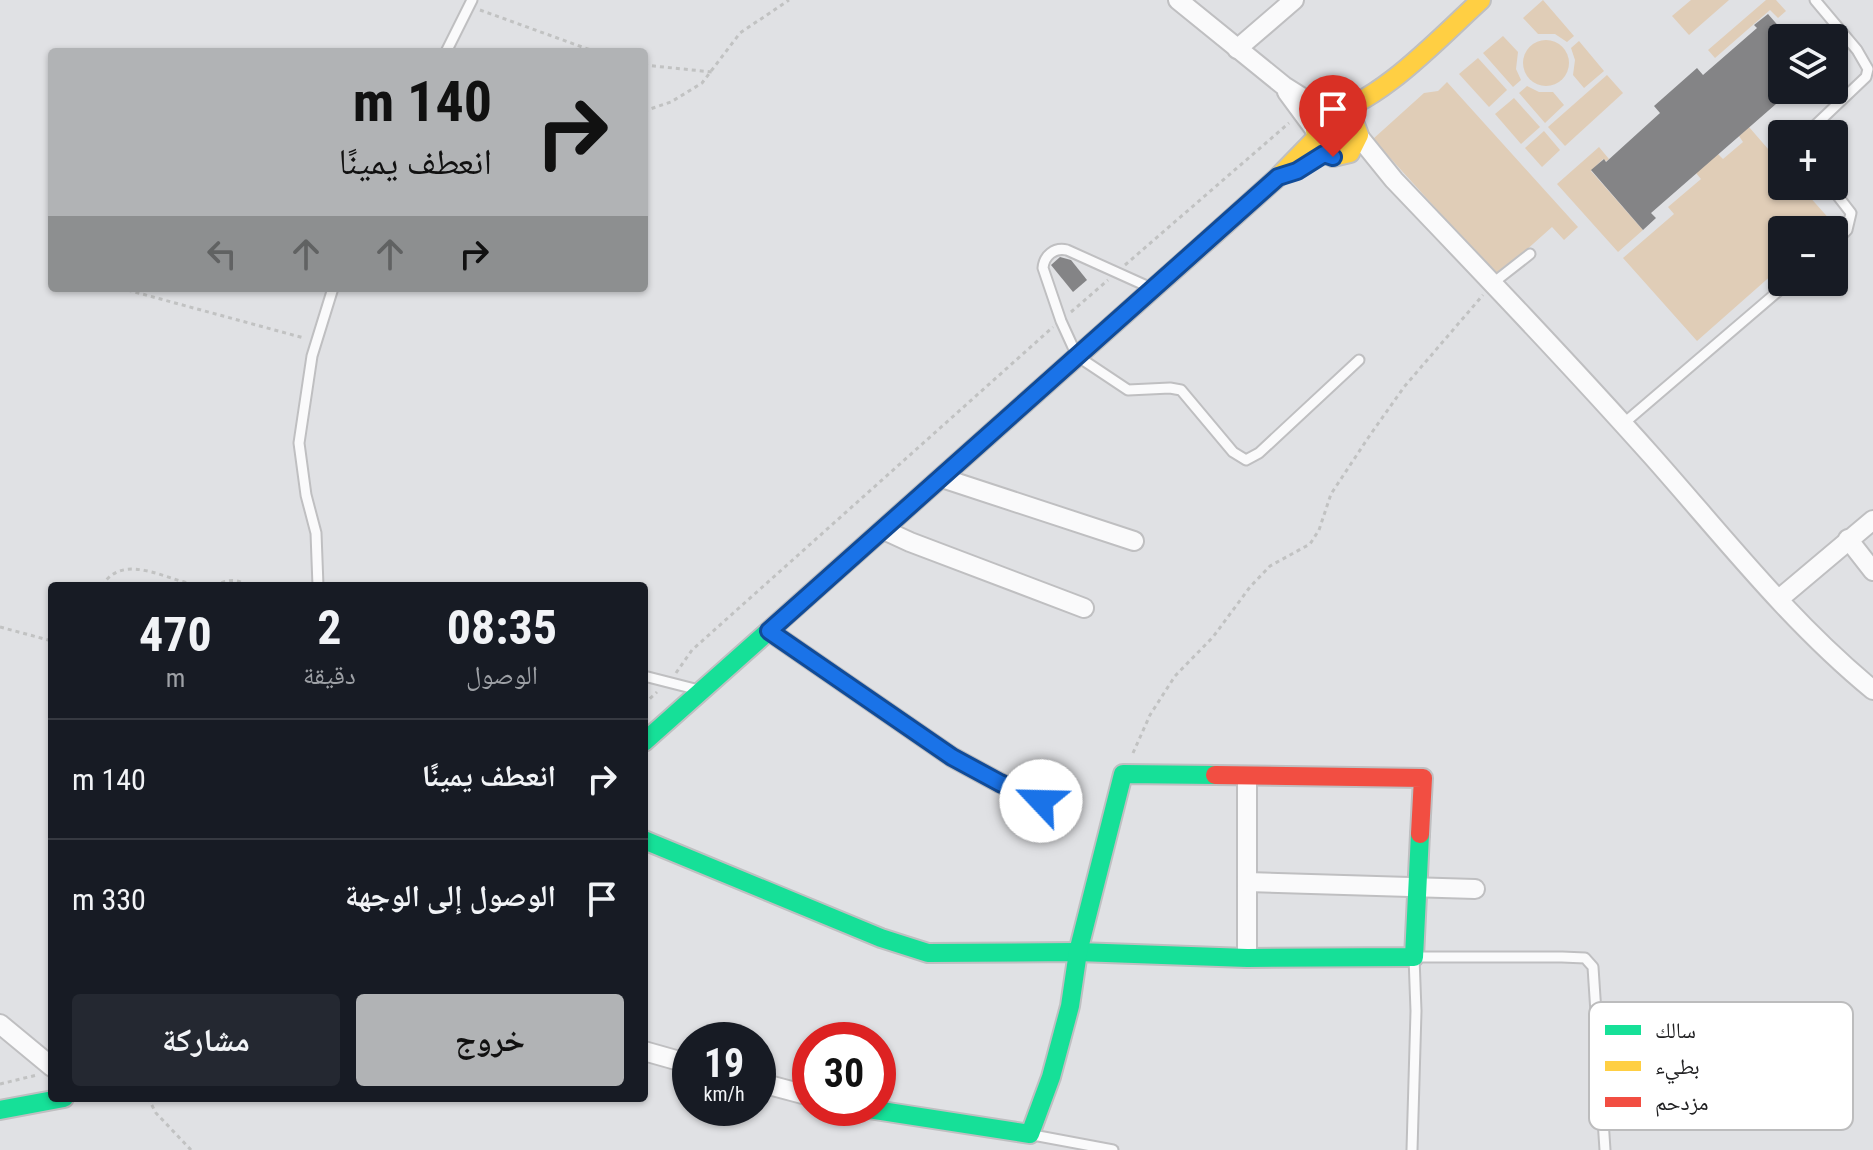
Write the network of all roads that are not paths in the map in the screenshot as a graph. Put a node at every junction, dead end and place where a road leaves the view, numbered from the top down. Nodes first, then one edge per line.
1 (1294, 0) edge
2 (1481, 0) edge
3 (1815, 0) edge
4 (1181, 1) edge
5 (470, 3) edge
6 (448, 48) edge
7 (1237, 49) junction
8 (1390, 82) junction
9 (1284, 86) junction
10 (1821, 120) edge
11 (1324, 130) junction
12 (1356, 139) junction
13 (1841, 200) edge
14 (1848, 226) edge
15 (1530, 254) dead end
16 (1493, 283) junction
17 (1152, 289) junction
18 (332, 292) edge
19 (1773, 296) edge
20 (1077, 356) junction
21 (1359, 360) dead end
22 (1623, 424) junction
23 (942, 478) junction
24 (1873, 520) edge
25 (884, 530) junction
26 (1848, 539) junction
27 (1134, 541) dead end
28 (1873, 571) edge
29 (318, 582) edge
30 (1779, 599) junction
31 (1084, 608) dead end
32 (769, 631) junction
33 (648, 677) edge
34 (1873, 690) edge
35 (701, 691) junction
36 (648, 738) edge
37 (1247, 776) junction
38 (1041, 801) dead end
39 (648, 842) edge
40 (1247, 882) junction
41 (1416, 887) junction
42 (1475, 889) dead end
43 (1078, 952) junction
44 (1414, 957) junction
45 (1247, 958) junction
46 (1595, 1002) edge
47 (0, 1024) edge
48 (648, 1052) edge
49 (672, 1059) edge
50 (46, 1071) edge
51 (48, 1101) edge
52 (0, 1110) edge
53 (896, 1113) edge
54 (1604, 1130) edge
55 (1030, 1134) junction
56 (1113, 1150) edge
57 (1412, 1150) edge
58 (1605, 1150) edge

1 - 7 street
2 - 8 street
3 - 10 lane
4 - 7 street
5 - 6 lane
7 - 9 street
8 - 11 street
8 - 12 street
9 - 11 street
9 - 11 street
11 - 12 street
11 - 12 street
11 - 17 street
12 - 16 street
13 - 14 lane
15 - 16 lane
16 - 22 street
17 - 20 street
17 - 20 lane
18 - 29 lane
19 - 22 lane
20 - 21 lane
20 - 23 street
22 - 30 street
23 - 25 street
23 - 27 street
24 - 26 street
25 - 31 street
25 - 32 street
26 - 28 street
26 - 30 street
30 - 34 street
32 - 35 street
32 - 38 street
33 - 35 lane
35 - 36 street
37 - 40 street
37 - 41 street
37 - 43 street
39 - 43 street
40 - 41 street
40 - 45 street
41 - 42 street
41 - 44 street
43 - 45 street
43 - 55 street
44 - 45 street
44 - 46 lane
44 - 57 lane
47 - 50 street
48 - 49 street
51 - 52 street
53 - 55 street
54 - 58 lane
55 - 56 lane

